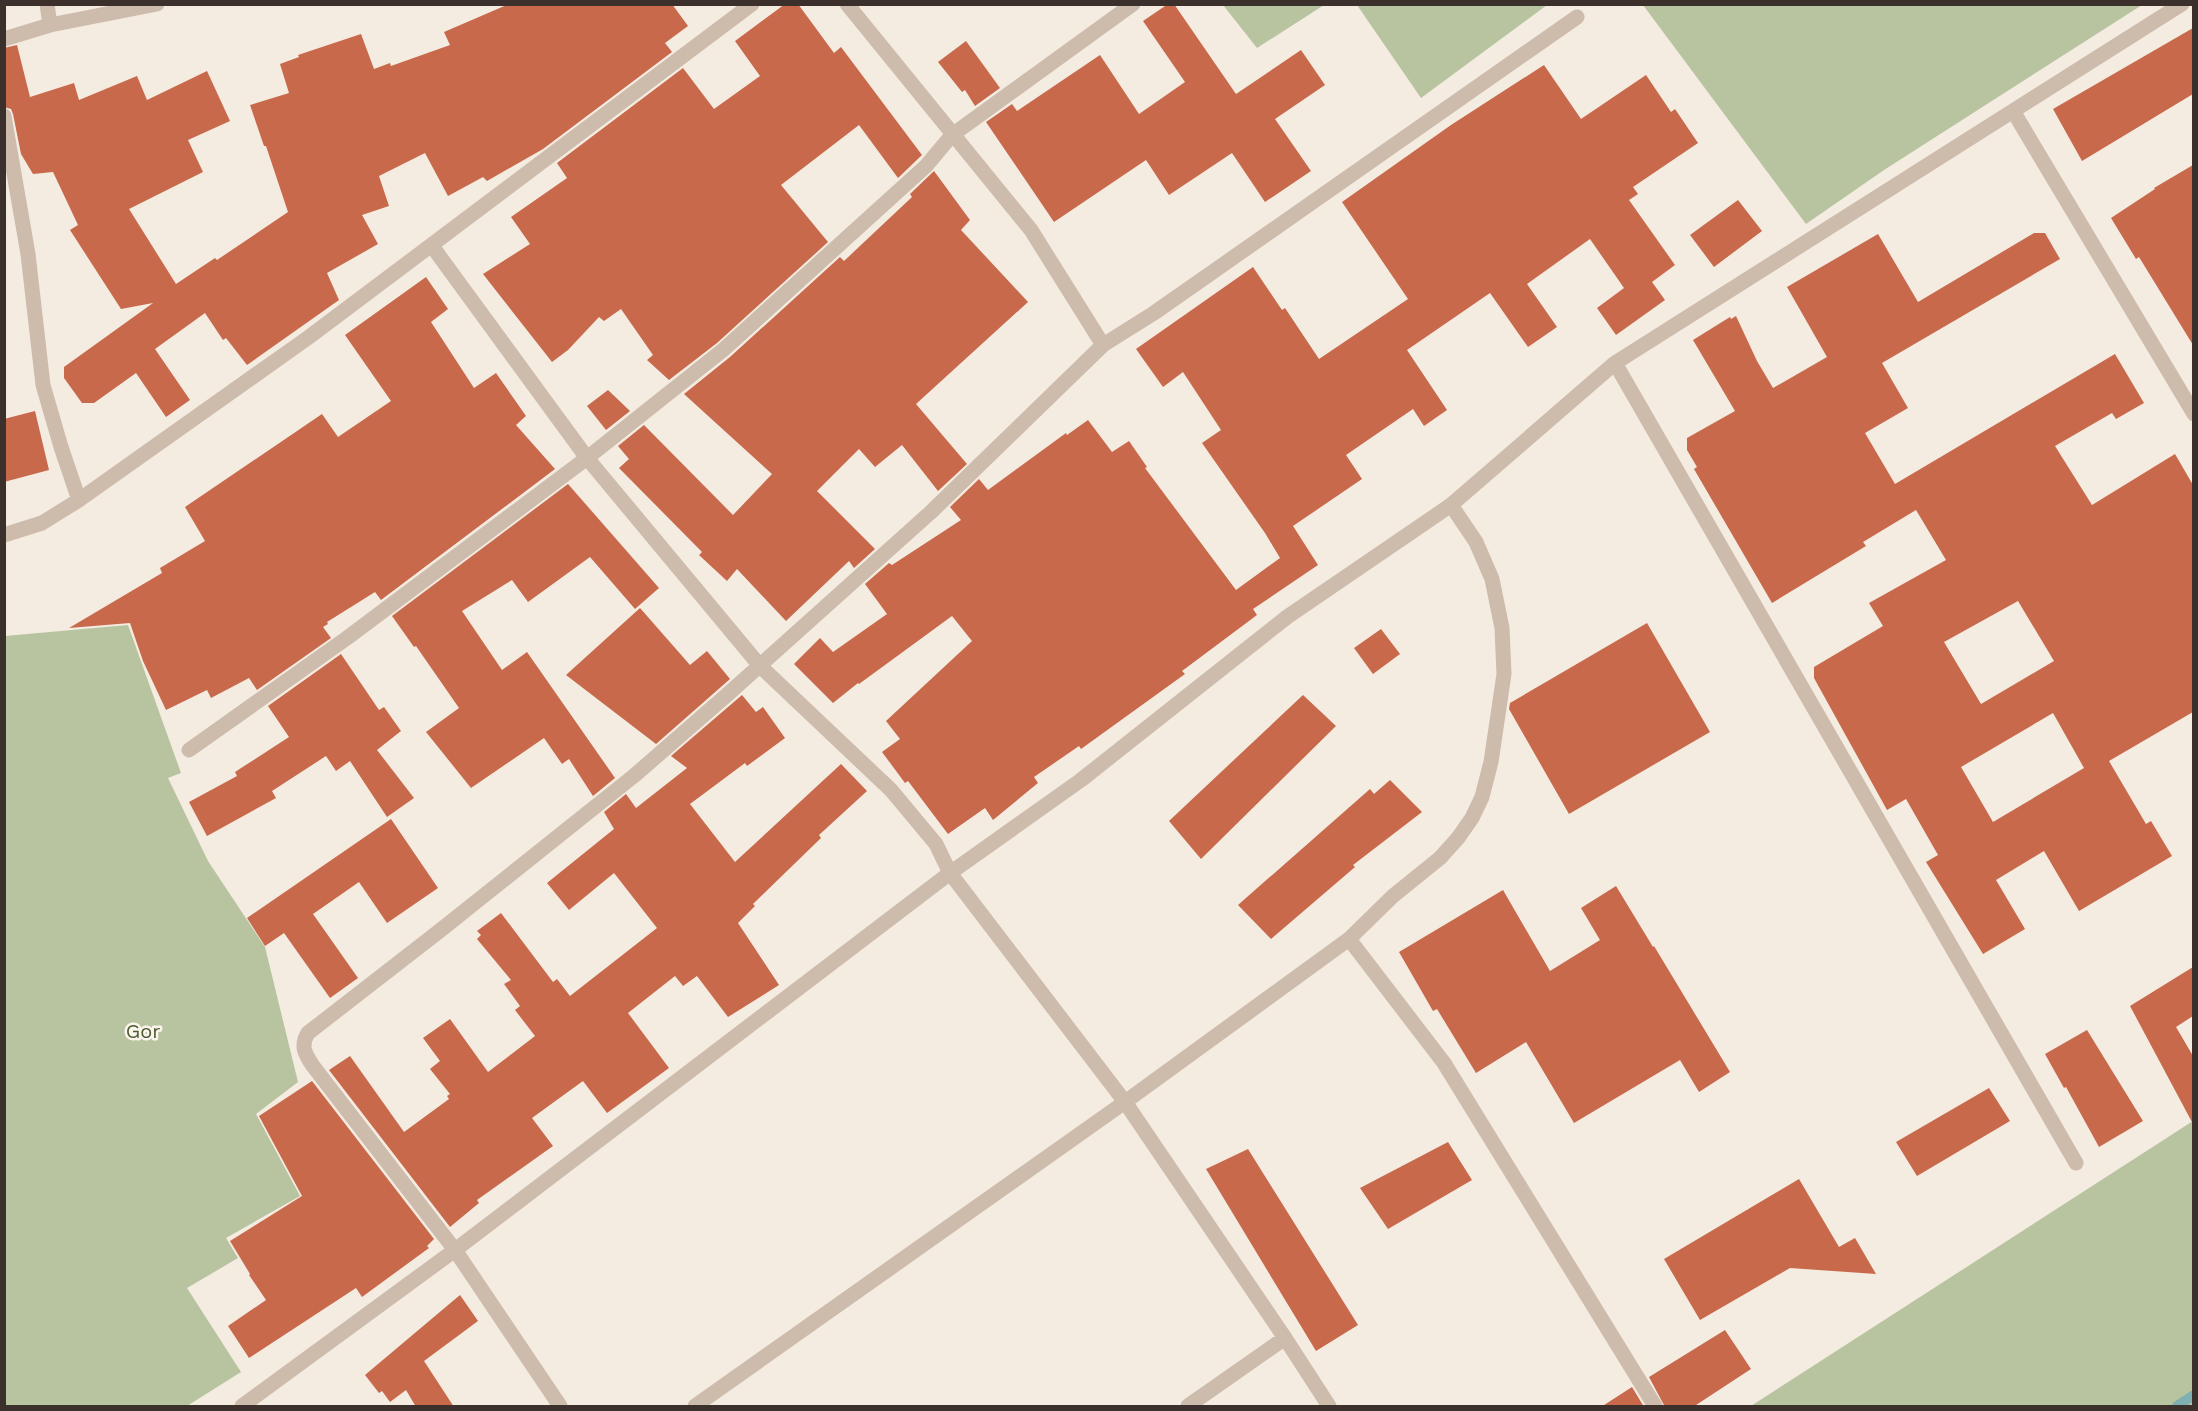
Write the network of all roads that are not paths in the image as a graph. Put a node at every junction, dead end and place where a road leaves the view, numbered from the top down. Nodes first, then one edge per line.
1 (47, 4) edge
2 (157, 4) edge
3 (752, 4) edge
4 (847, 4) edge
5 (1132, 4) edge
6 (2182, 4) edge
7 (1577, 17) dead end
8 (50, 25) junction
9 (4, 39) edge
10 (2013, 111) junction
11 (4, 116) edge
12 (952, 135) junction
13 (432, 246) junction
14 (1103, 345) junction
15 (1615, 363) junction
16 (2193, 414) edge
17 (587, 458) junction
18 (79, 500) junction
19 (1451, 505) junction
20 (4, 535) edge
21 (760, 666) junction
22 (189, 750) dead end
23 (950, 873) junction
24 (1349, 939) junction
25 (1125, 1102) junction
26 (2076, 1163) dead end
27 (455, 1250) junction
28 (1285, 1338) junction
29 (242, 1407) edge
30 (560, 1407) edge
31 (694, 1407) edge
32 (1188, 1407) edge
33 (1329, 1407) edge
34 (1655, 1407) edge

1 - 8 street
2 - 8 street
3 - 13 street
4 - 12 street
5 - 12 street
6 - 10 street
7 - 14 street
8 - 9 street
10 - 15 street
10 - 16 street
11 - 18 street
12 - 14 street
12 - 17 street
13 - 17 street
13 - 18 street
14 - 21 street
15 - 19 street
15 - 26 street
17 - 21 street
17 - 22 street
18 - 20 street
19 - 23 street
19 - 24 street
21 - 23 street
21 - 27 street
23 - 25 street
23 - 27 street
24 - 25 street
24 - 34 street
25 - 28 street
25 - 31 street
27 - 29 street
27 - 30 street
28 - 32 street
28 - 33 street

